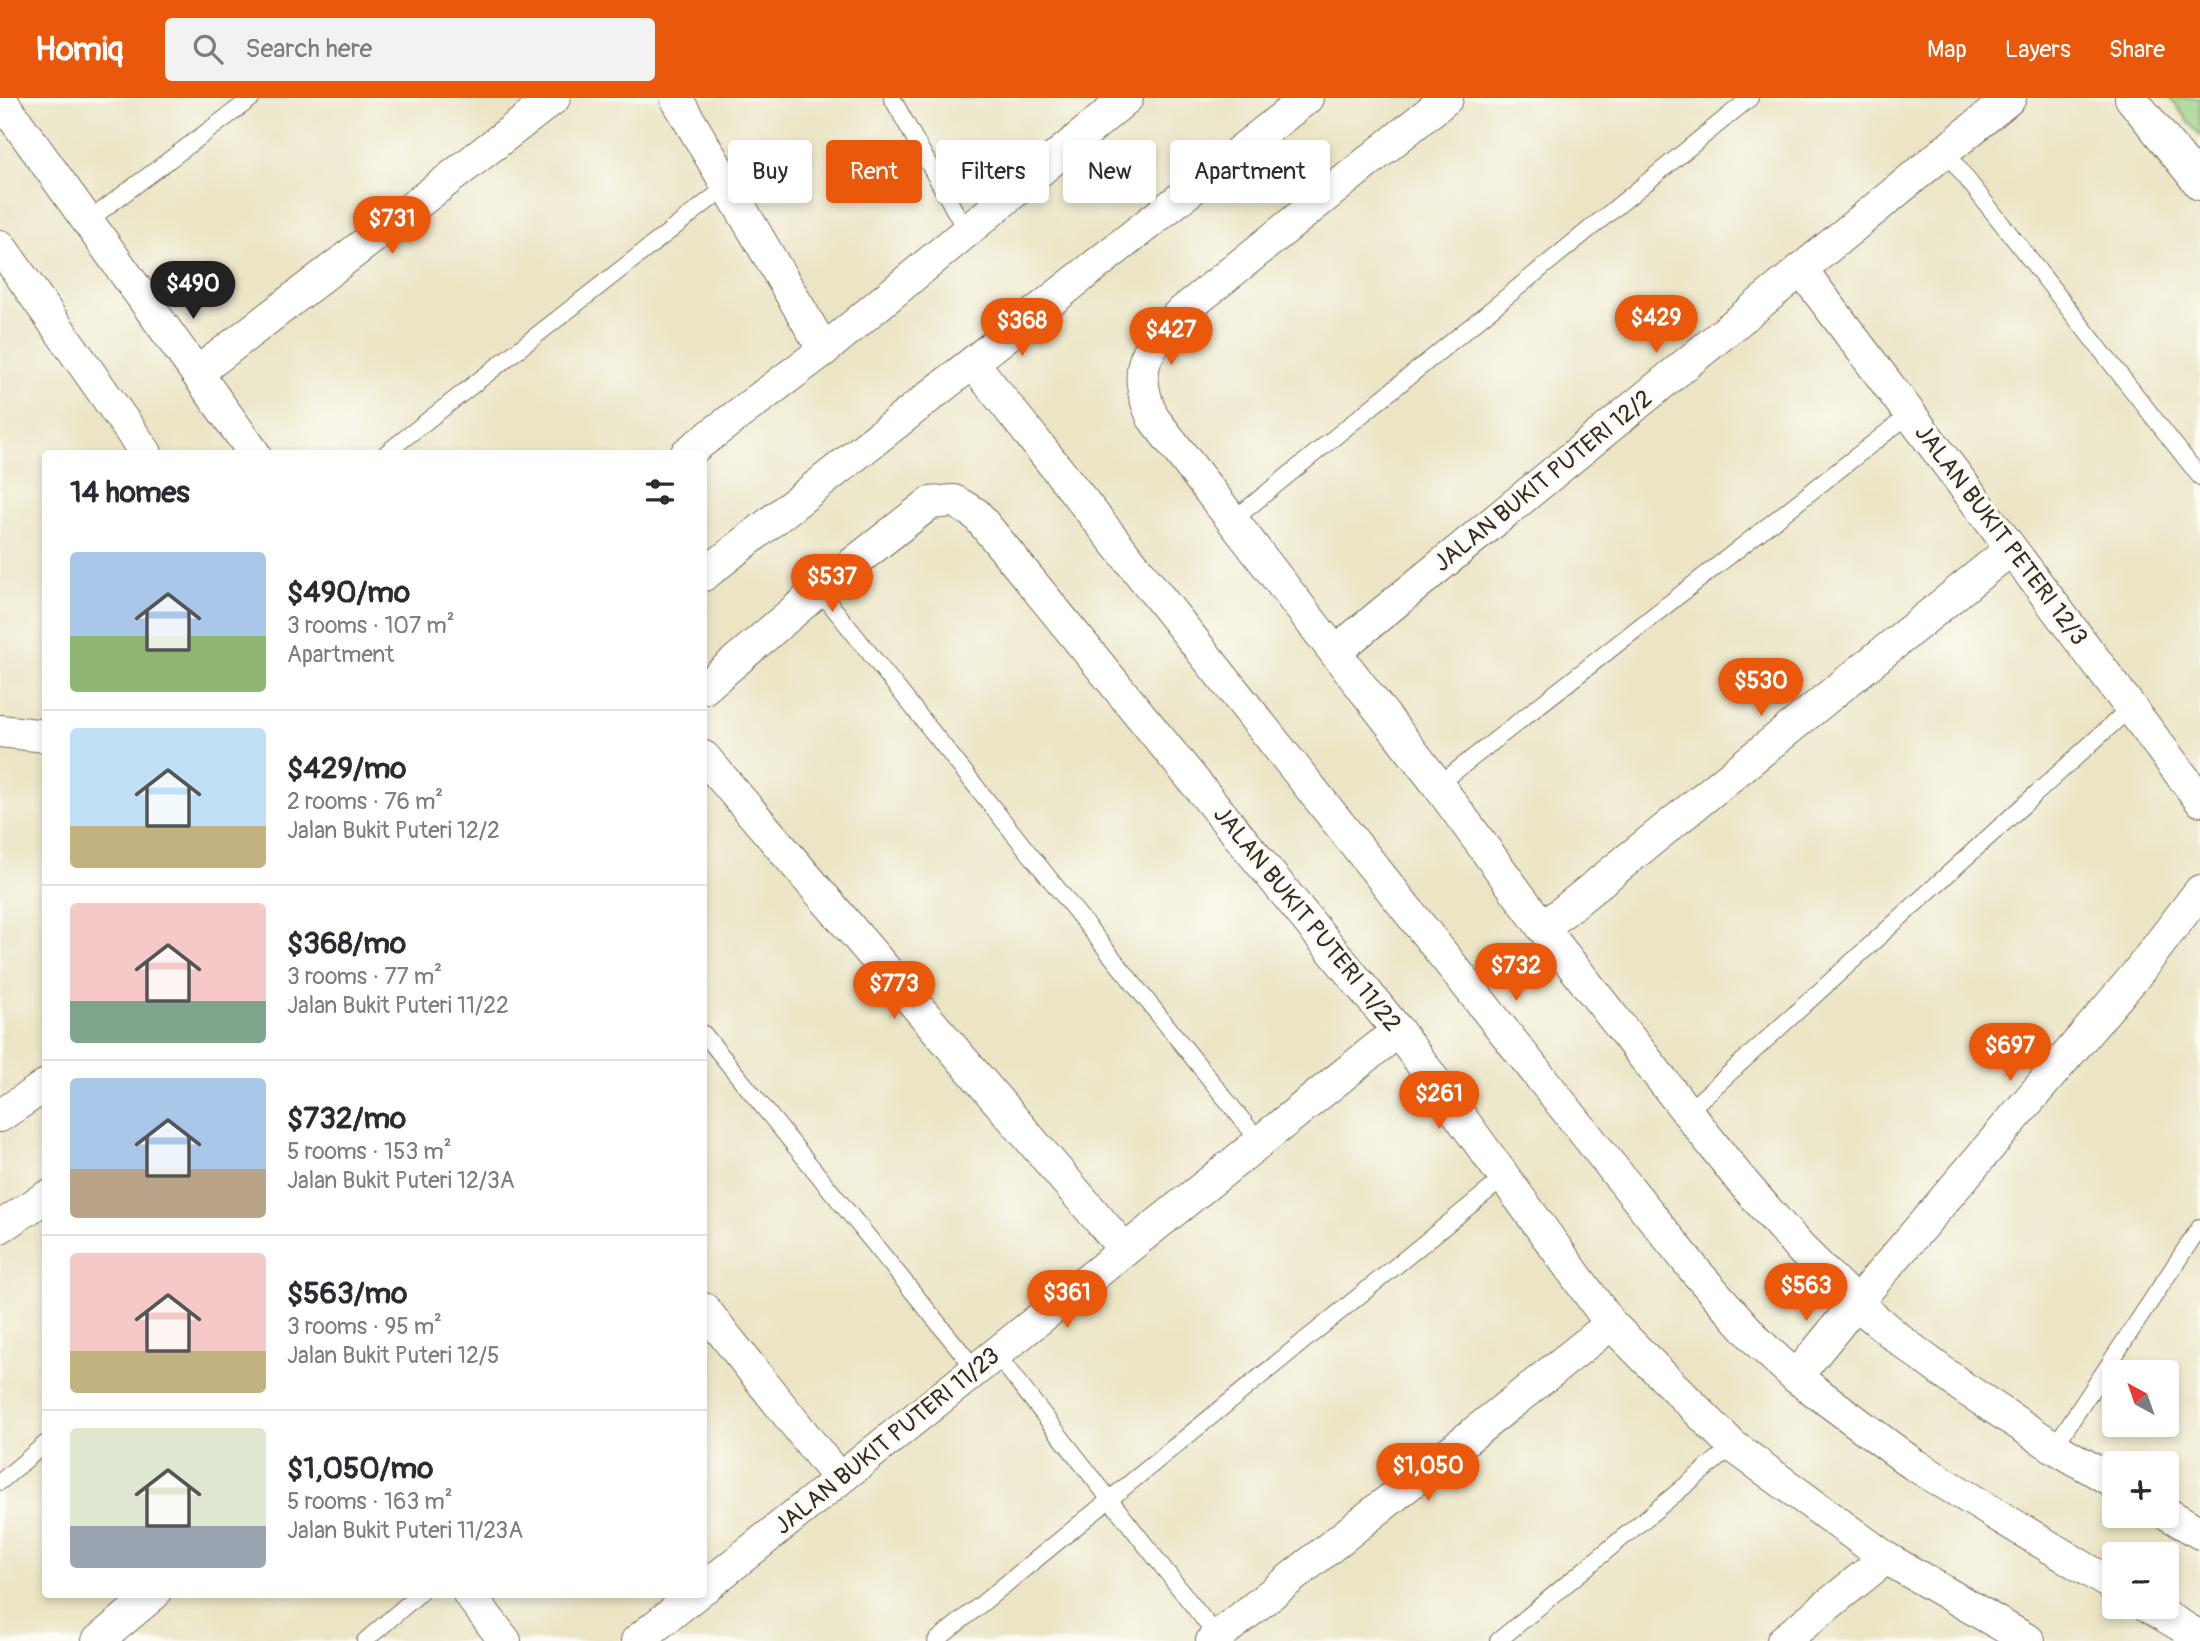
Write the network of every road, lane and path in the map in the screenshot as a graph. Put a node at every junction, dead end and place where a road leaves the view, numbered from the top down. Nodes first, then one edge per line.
1 (252, 98) edge
2 (554, 98) edge
3 (676, 98) edge
4 (892, 98) edge
5 (1127, 98) edge
6 (1307, 98) edge
7 (1447, 98) edge
8 (1750, 98) edge
9 (2010, 98) edge
10 (2131, 98) edge
11 (0, 99) edge
12 (1090, 110) edge
13 (1945, 151) junction
14 (2200, 184) edge
15 (726, 187) junction
16 (89, 220) junction
17 (966, 231) junction
18 (0, 246) edge
19 (1801, 269) junction
20 (824, 350) junction
21 (973, 363) junction
22 (197, 373) junction
23 (1910, 414) junction
24 (144, 450) edge
25 (252, 450) edge
26 (390, 450) edge
27 (691, 450) edge
28 (2200, 477) edge
29 (1232, 521) junction
30 (2011, 549) junction
31 (707, 573) edge
32 (819, 590) junction
33 (1335, 652) junction
34 (707, 685) edge
35 (2130, 708) junction
36 (0, 731) edge
37 (42, 736) edge
38 (707, 761) edge
39 (1438, 785) junction
40 (2200, 800) edge
41 (2200, 891) edge
42 (1543, 928) junction
43 (1398, 1031) junction
44 (707, 1037) edge
45 (42, 1088) edge
46 (1687, 1112) junction
47 (0, 1116) edge
48 (1259, 1142) junction
49 (1505, 1177) junction
50 (42, 1200) edge
51 (0, 1227) edge
52 (2200, 1227) edge
53 (1125, 1250) junction
54 (1856, 1303) junction
55 (707, 1312) edge
56 (1611, 1324) junction
57 (986, 1362) junction
58 (1796, 1377) junction
59 (42, 1446) edge
60 (1733, 1446) junction
61 (2054, 1447) junction
62 (2102, 1475) edge
63 (839, 1479) junction
64 (0, 1482) edge
65 (1110, 1500) junction
66 (2179, 1521) edge
67 (2200, 1533) edge
68 (1886, 1558) junction
69 (2102, 1579) edge
70 (707, 1582) edge
71 (149, 1598) edge
72 (414, 1598) edge
73 (472, 1598) edge
74 (688, 1598) edge
75 (2170, 1619) edge
76 (2200, 1637) edge
77 (1217, 1640) edge
78 (98, 1641) edge
79 (365, 1641) edge
80 (505, 1641) edge
81 (637, 1641) edge
82 (936, 1641) edge
83 (1498, 1641) edge
84 (1783, 1641) edge
85 (2029, 1641) edge

1 - 16 lane
2 - 22 street
3 - 15 street
4 - 17 lane
5 - 12 street
6 - 21 street
7 - 29 street
8 - 29 lane
9 - 13 street, JALAN BUKIT PUTERI 12/2
10 - 14 street
11 - 16 street
12 - 17 street
13 - 19 street, JALAN BUKIT PUTERI 12/2
13 - 28 lane
15 - 20 street
15 - 26 lane
16 - 22 street
17 - 20 street
18 - 24 street
19 - 23 street, JALAN BUKIT PETERI 12/3
19 - 33 street, JALAN BUKIT PUTERI 12/2
20 - 27 street
21 - 31 street
21 - 58 street
22 - 25 street
23 - 30 street, JALAN BUKIT PETERI 12/3
23 - 39 lane
29 - 33 street
30 - 35 street, JALAN BUKIT PETERI 12/3
30 - 42 street
32 - 34 street
32 - 43 street, JALAN BUKIT PUTERI 11/22
32 - 48 lane
33 - 39 street
35 - 40 street, JALAN BUKIT PETERI 12/3
35 - 46 lane
36 - 37 street
38 - 53 street
39 - 42 street
41 - 54 street
42 - 46 street
43 - 48 street, JALAN BUKIT PUTERI 11/23
43 - 49 street, JALAN BUKIT PUTERI 11/22
44 - 57 lane
45 - 47 street
46 - 54 street
48 - 53 street, JALAN BUKIT PUTERI 11/23
49 - 56 street, JALAN BUKIT PUTERI 11/22
49 - 65 lane
50 - 51 street
52 - 61 lane
53 - 57 street, JALAN BUKIT PUTERI 11/23
54 - 58 street
54 - 61 street
55 - 63 street
56 - 60 street, JALAN BUKIT PUTERI 11/22
56 - 77 street
57 - 63 street, JALAN BUKIT PUTERI 11/23
57 - 65 lane
58 - 69 street
59 - 64 lane
60 - 68 street, JALAN BUKIT PUTERI 11/22
60 - 83 lane
61 - 62 street
63 - 70 street, JALAN BUKIT PUTERI 11/23
65 - 77 lane
65 - 82 lane
66 - 67 street
68 - 84 street
68 - 85 street, JALAN BUKIT PUTERI 11/22
71 - 78 street
72 - 79 lane
73 - 80 street
74 - 81 street, JALAN BUKIT PUTERI 11/23
75 - 76 street

